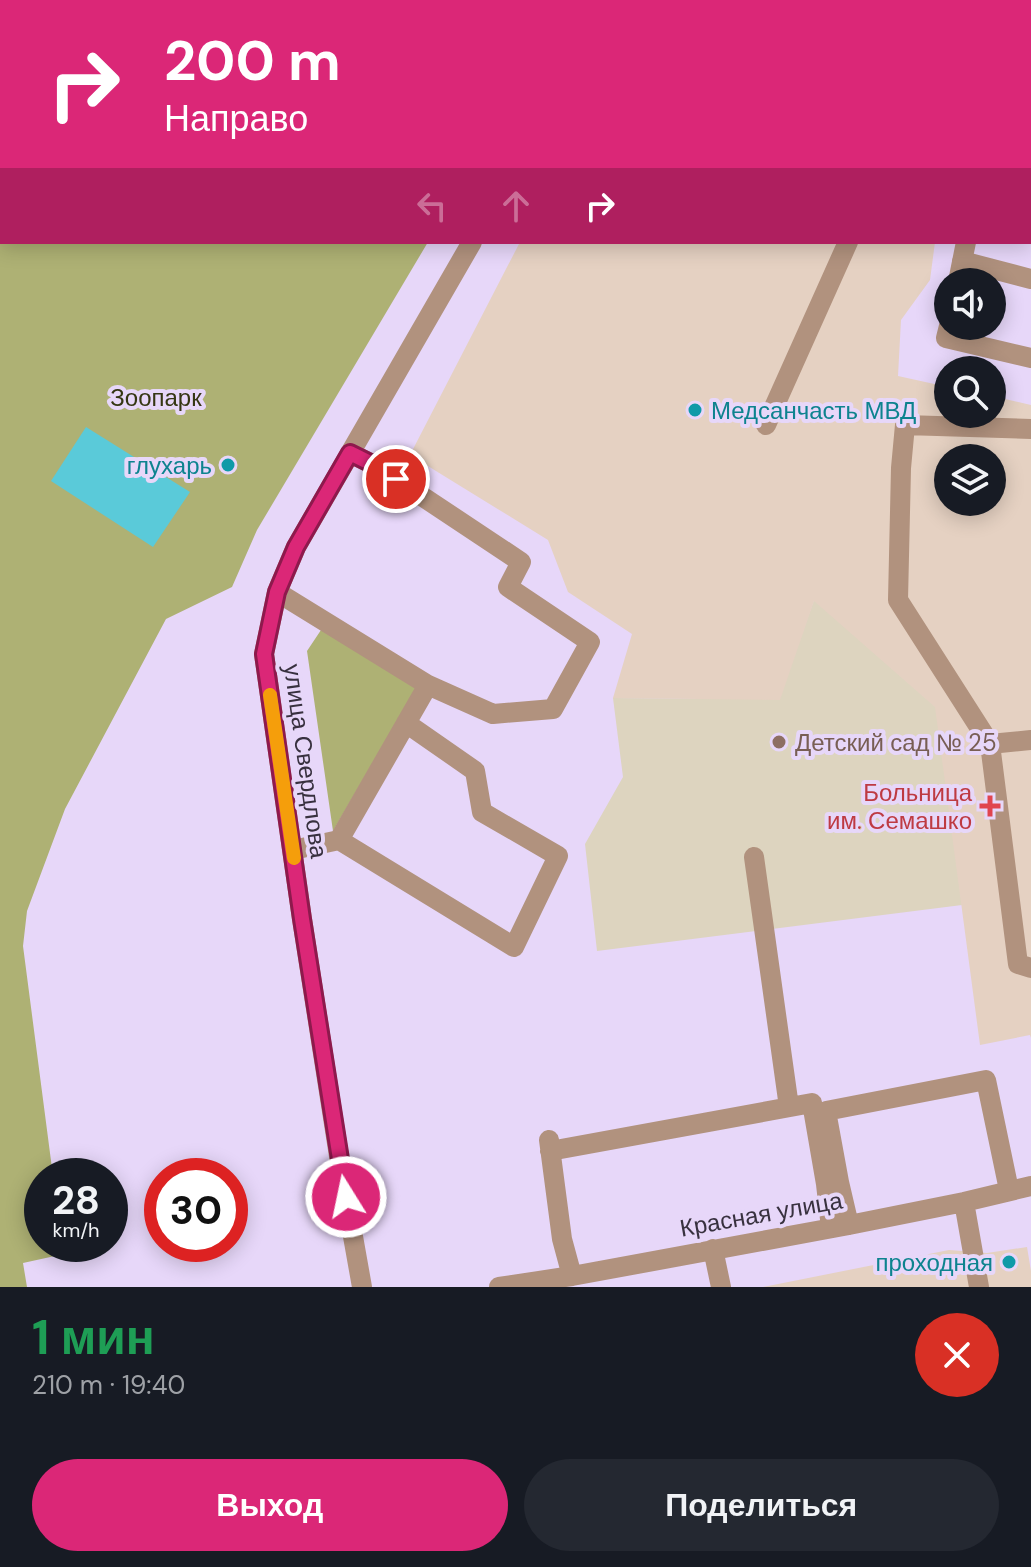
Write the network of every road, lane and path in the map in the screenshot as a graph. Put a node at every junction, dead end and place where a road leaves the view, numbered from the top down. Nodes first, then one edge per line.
1 (471, 244) edge
2 (847, 244) edge
3 (964, 252) edge
4 (1031, 279) edge
5 (954, 340) edge
6 (1031, 358) edge
7 (766, 425) dead end
8 (1031, 429) edge
9 (350, 453) junction
10 (277, 592) junction
11 (428, 685) junction
12 (406, 723) junction
13 (1031, 740) edge
14 (990, 744) junction
15 (339, 840) junction
16 (293, 850) junction
17 (754, 857) dead end
18 (1031, 968) edge
19 (789, 1107) junction
20 (1031, 1186) edge
21 (1009, 1190) junction
22 (964, 1202) junction
23 (840, 1227) junction
24 (713, 1249) junction
25 (572, 1276) junction
26 (362, 1287) edge
27 (499, 1287) edge
28 (721, 1287) edge
29 (979, 1287) edge

1 - 9 street, улица Свердлова
2 - 7 street
3 - 4 street
5 - 6 street
8 - 14 street
9 - 10 street, улица Свердлова
9 - 11 street
10 - 11 street
10 - 16 street, улица Свердлова
11 - 12 street
12 - 15 street
12 - 15 street
13 - 14 street
14 - 18 street
15 - 16 street
16 - 26 street, улица Свердлова
17 - 19 street
19 - 23 street
19 - 25 street
20 - 21 street, Красная улица
21 - 22 street, Красная улица
21 - 23 street
22 - 23 street, Красная улица
22 - 29 street
23 - 24 street, Красная улица
24 - 25 street, Красная улица
24 - 28 street
25 - 27 street, Красная улица

